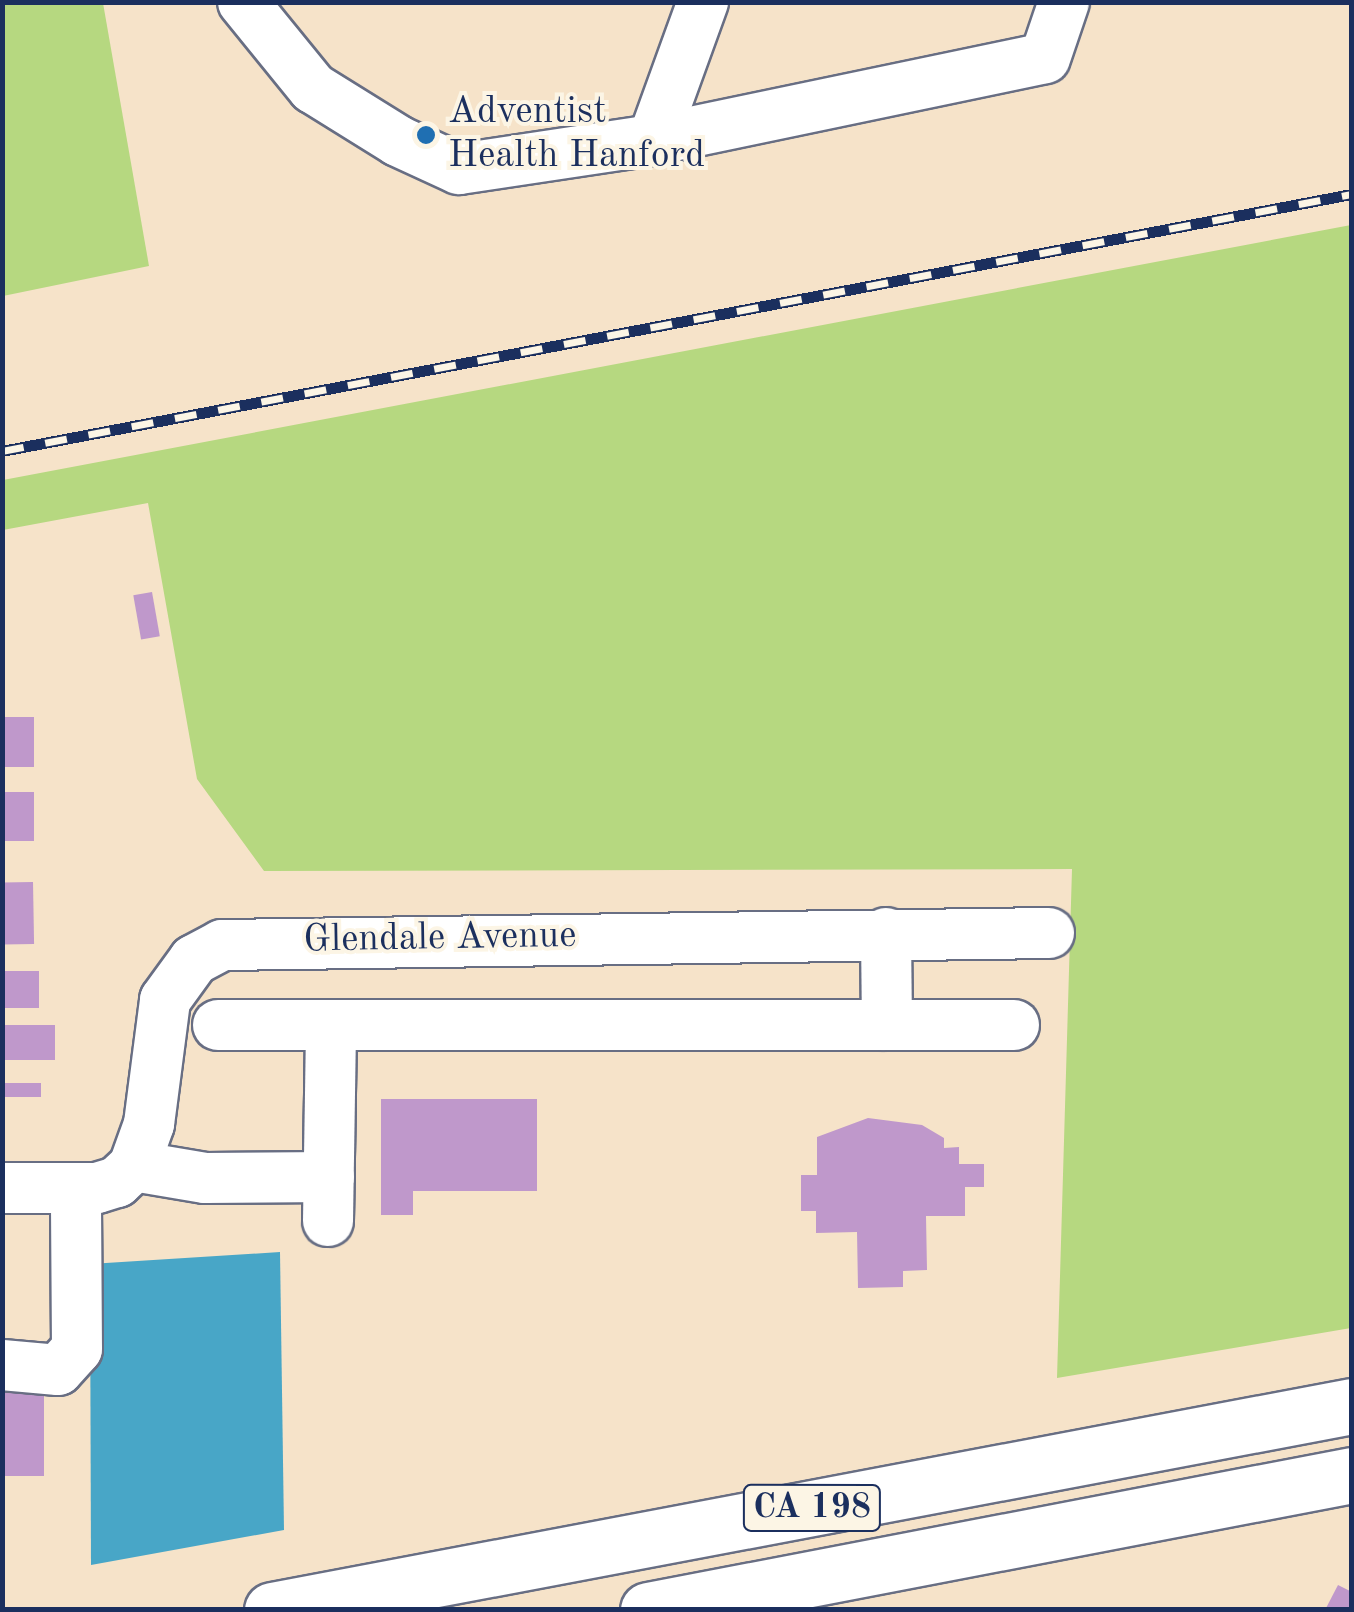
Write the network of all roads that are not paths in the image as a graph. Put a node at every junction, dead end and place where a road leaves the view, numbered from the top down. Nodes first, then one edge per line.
1 (244, 2) edge
2 (703, 2) edge
3 (1064, 2) edge
4 (654, 140) junction
5 (1049, 932) dead end
6 (886, 933) junction
7 (218, 1026) dead end
8 (331, 1026) junction
9 (886, 1026) junction
10 (1014, 1026) dead end
11 (134, 1166) junction
12 (2, 1188) edge
13 (76, 1188) junction
14 (2, 1365) edge
15 (1352, 1406) edge
16 (1352, 1475) edge
17 (272, 1610) edge
18 (648, 1610) edge

1 - 4 street
2 - 4 street
3 - 4 street
5 - 6 street, Glendale Avenue
6 - 9 street
6 - 11 street, Glendale Avenue
7 - 8 street
8 - 9 street
8 - 11 street
9 - 10 street
11 - 13 street
12 - 13 street
13 - 14 street
15 - 17 highway, CA 198
16 - 18 highway, CA 198

